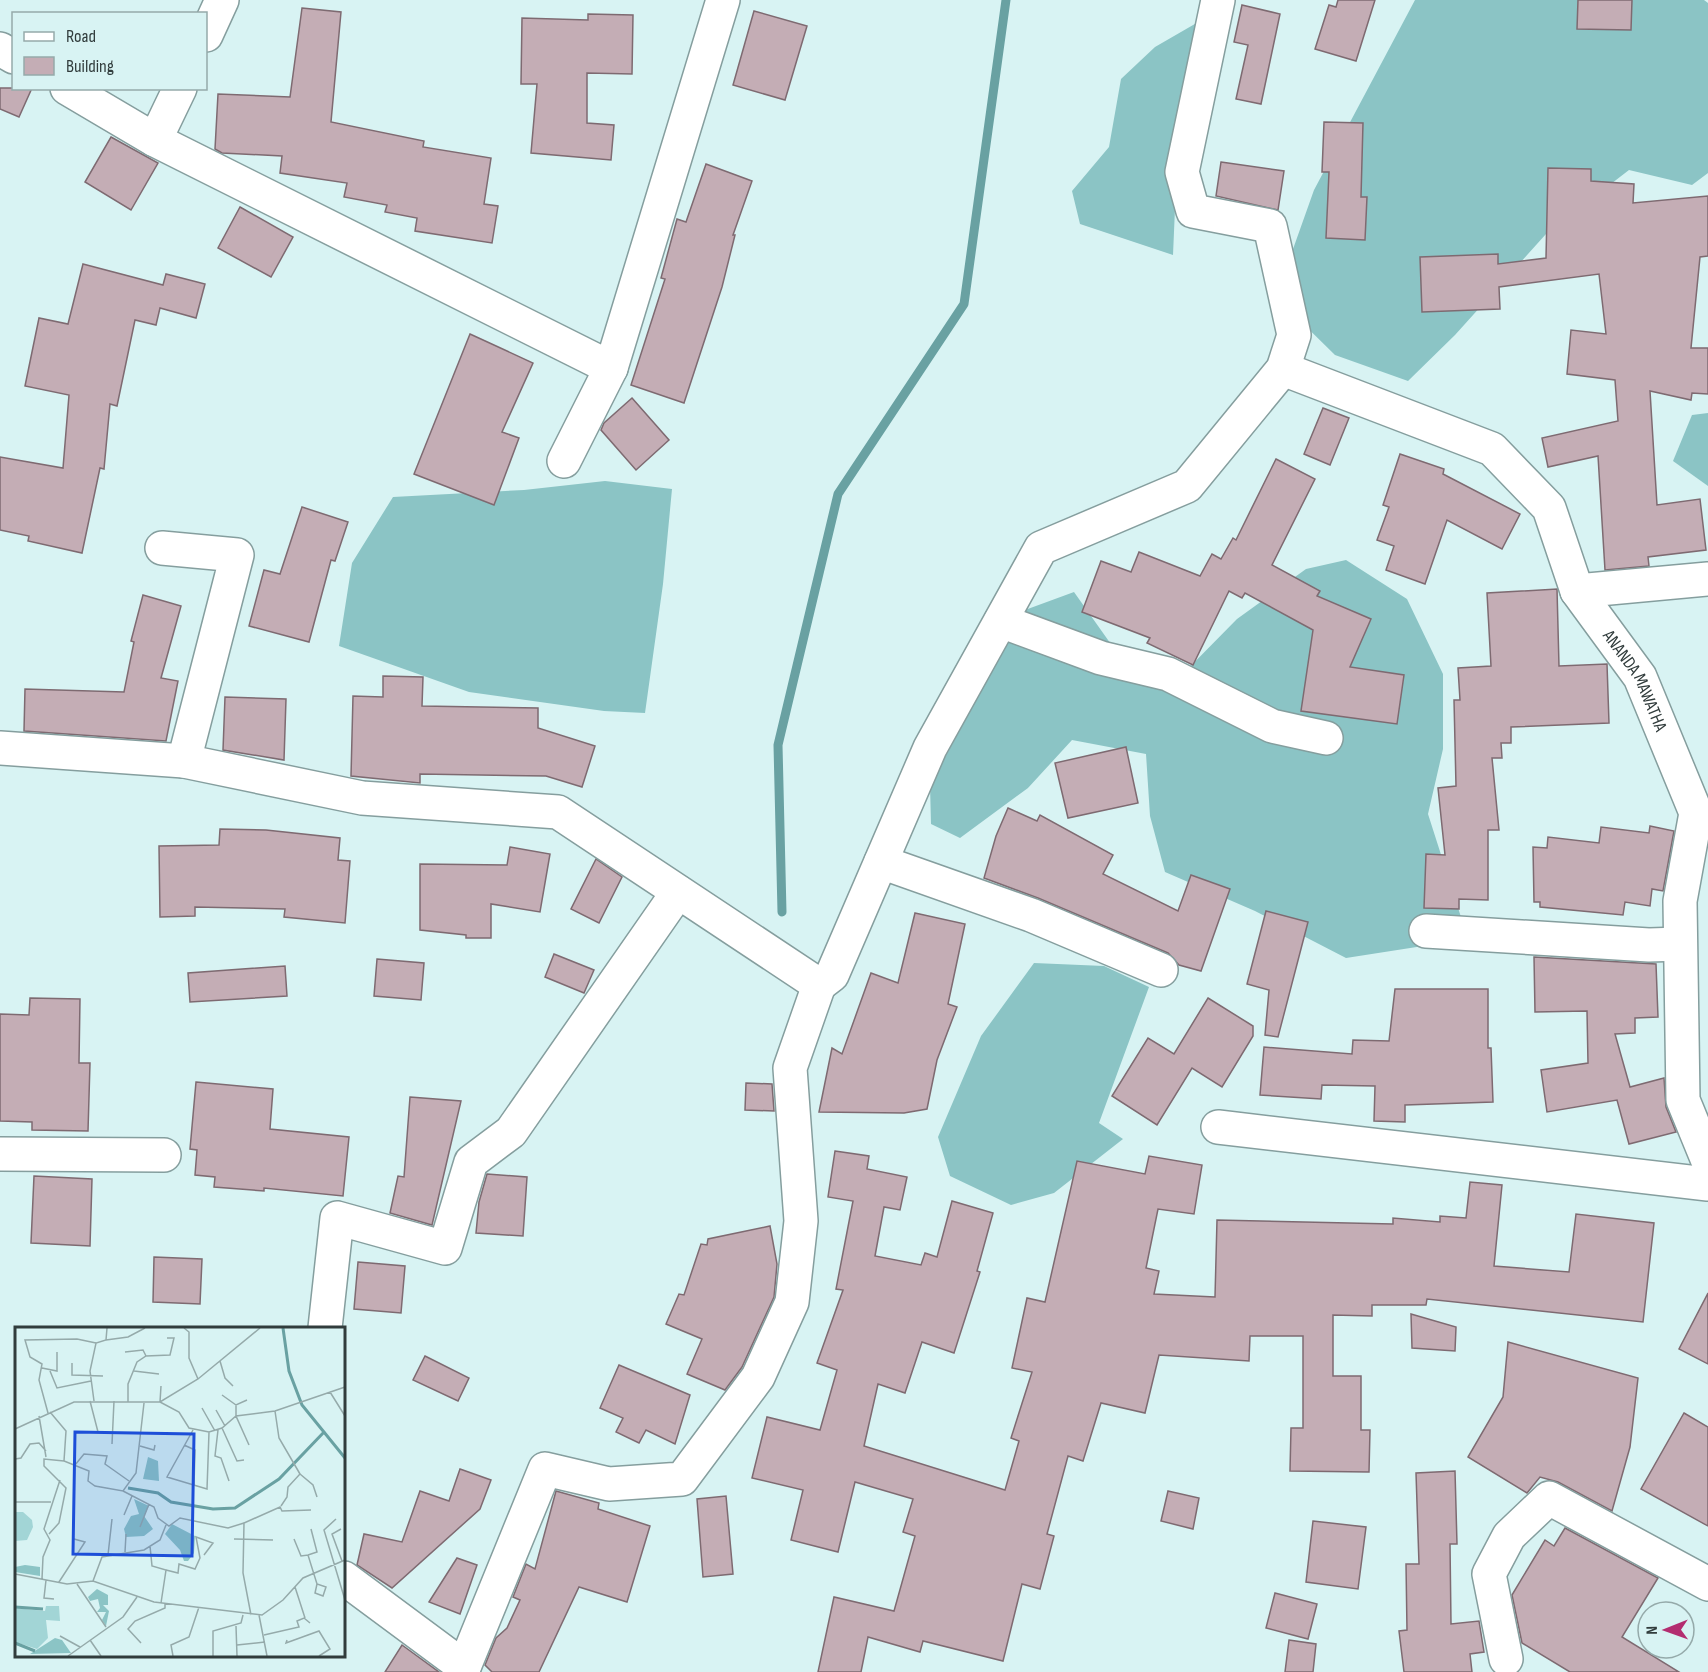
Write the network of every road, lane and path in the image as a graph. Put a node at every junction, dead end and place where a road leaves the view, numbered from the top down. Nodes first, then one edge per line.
1 (222, 0) edge
2 (723, 0) edge
3 (1218, 0) edge
4 (207, 33) edge
5 (70, 90) edge
6 (179, 90) edge
7 (155, 140) junction
8 (611, 368) junction
9 (1283, 369) junction
10 (564, 460) dead end
11 (162, 548) dead end
12 (1708, 579) edge
13 (1577, 591) junction
14 (1001, 621) junction
15 (1326, 738) dead end
16 (0, 748) edge
17 (184, 761) junction
18 (881, 862) junction
19 (678, 892) junction
20 (1426, 931) dead end
21 (1680, 944) junction
22 (1161, 970) dead end
23 (819, 985) junction
24 (1218, 1126) dead end
25 (0, 1154) edge
26 (164, 1155) dead end
27 (1708, 1161) edge
28 (1708, 1184) edge
29 (325, 1327) edge
30 (345, 1579) edge
31 (1708, 1584) edge
32 (1506, 1659) dead end
33 (463, 1670) edge

1 - 4 street
2 - 8 street
3 - 9 street
5 - 7 street
6 - 7 street
7 - 8 street
8 - 10 street
9 - 13 street, ANANDA MAWATHA
9 - 14 street
11 - 17 street
12 - 13 street
13 - 21 street, ANANDA MAWATHA
14 - 15 street
14 - 18 street
16 - 17 street
17 - 19 street
18 - 22 street
18 - 23 street
19 - 23 street
19 - 29 street
20 - 21 street
21 - 27 street, ANANDA MAWATHA
23 - 33 street
24 - 28 street
25 - 26 street
30 - 33 street
31 - 32 street

